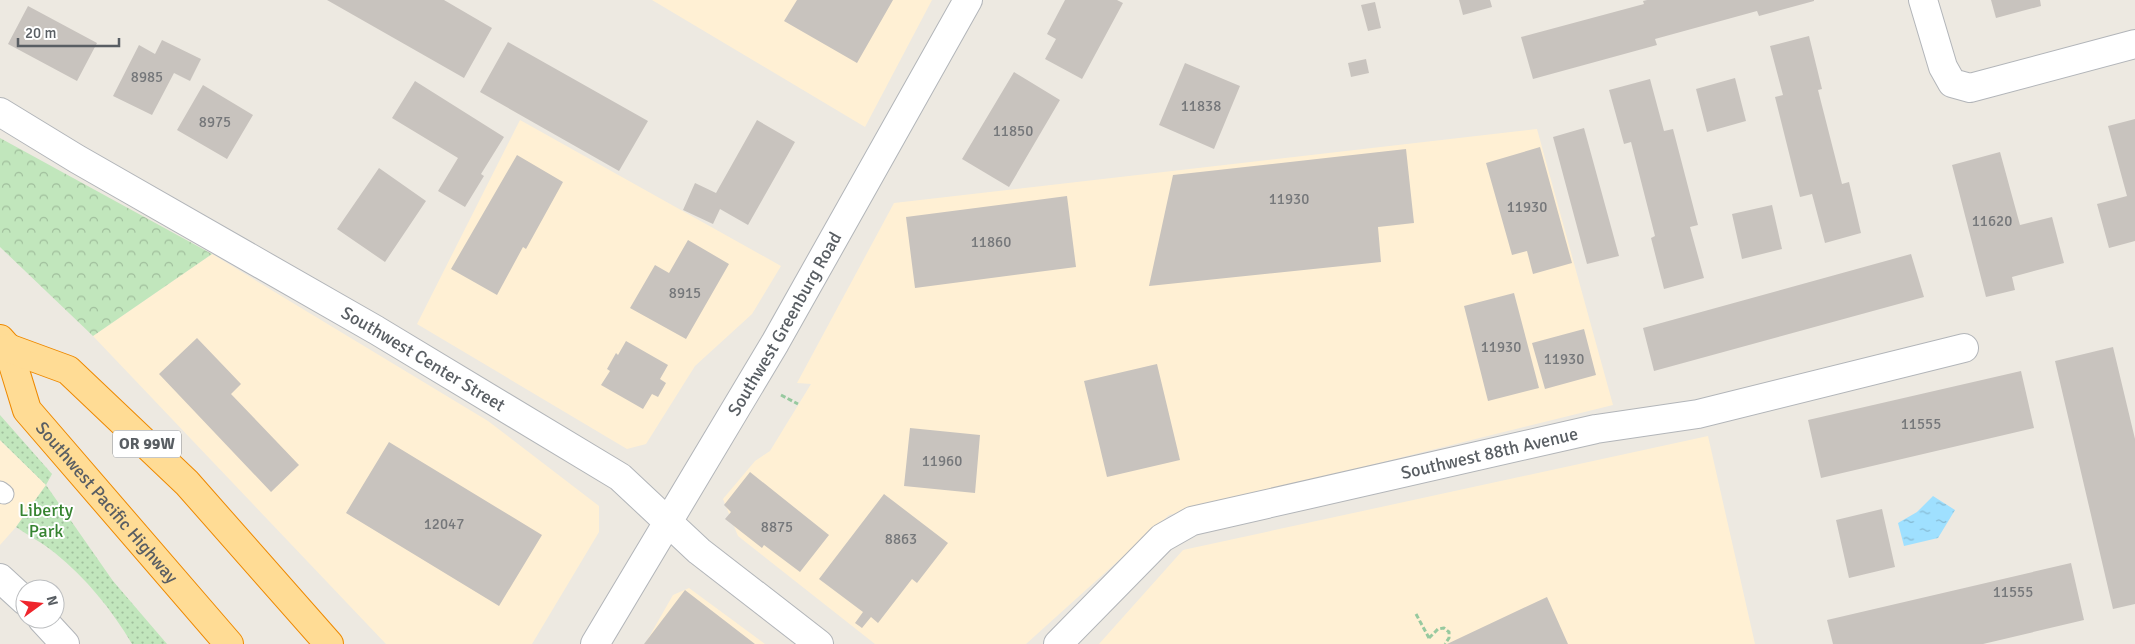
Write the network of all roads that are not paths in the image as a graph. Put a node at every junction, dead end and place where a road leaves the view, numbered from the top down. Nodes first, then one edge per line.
1 (968, 0) edge
2 (1923, 0) edge
3 (2135, 44) edge
4 (0, 112) edge
5 (4, 343) edge
6 (1964, 348) dead end
7 (668, 521) junction
8 (0, 578) edge
9 (15, 591) edge
10 (51, 629) edge
11 (65, 644) edge
12 (229, 644) edge
13 (329, 644) edge
14 (595, 644) edge
15 (819, 644) edge
16 (1058, 644) edge

1 - 7 street, Southwest Greenburg Road
2 - 3 street
4 - 7 street, Southwest Center Street
5 - 12 highway, Southwest Pacific Highway / OR 99W
5 - 13 highway, Southwest Pacific Highway / OR 99W
6 - 16 street, Southwest 88th Avenue
7 - 14 street, Southwest Greenburg Road
7 - 15 street, Southwest Center Street
8 - 9 street
10 - 11 street

